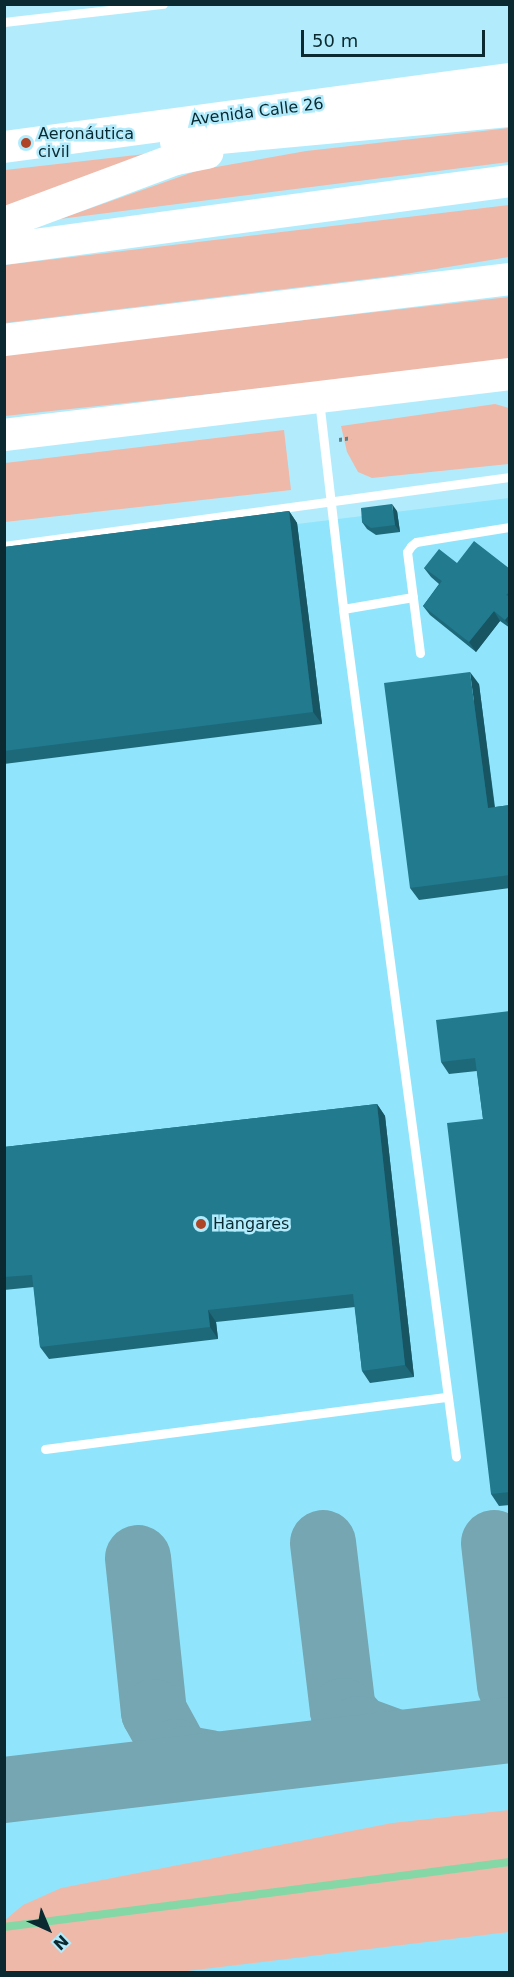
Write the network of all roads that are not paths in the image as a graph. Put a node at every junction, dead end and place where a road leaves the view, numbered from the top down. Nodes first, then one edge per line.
1 (163, 4) edge
2 (134, 6) edge
3 (4, 22) edge
4 (510, 79) edge
5 (510, 111) edge
6 (335, 130) junction
7 (4, 147) edge
8 (4, 154) edge
9 (510, 181) edge
10 (4, 224) edge
11 (4, 249) edge
12 (507, 279) edge
13 (4, 340) edge
14 (510, 374) edge
15 (319, 398) junction
16 (4, 435) edge
17 (510, 477) edge
18 (329, 500) junction
19 (510, 527) edge
20 (4, 546) edge
21 (413, 597) junction
22 (343, 609) junction
23 (420, 653) dead end
24 (448, 1397) junction
25 (45, 1449) dead end
26 (456, 1457) dead end

1 - 2 lane
2 - 3 lane
4 - 7 main road, Avenida Calle 26
5 - 6 main road, Avenida Calle 26
6 - 8 main road, Avenida Calle 26
6 - 10 main road
9 - 11 main road
12 - 13 main road
14 - 15 main road
15 - 16 main road
15 - 18 lane
17 - 18 lane
18 - 20 lane
18 - 22 lane
19 - 21 lane
21 - 22 lane
21 - 23 lane
22 - 24 lane
24 - 25 lane
24 - 26 lane

